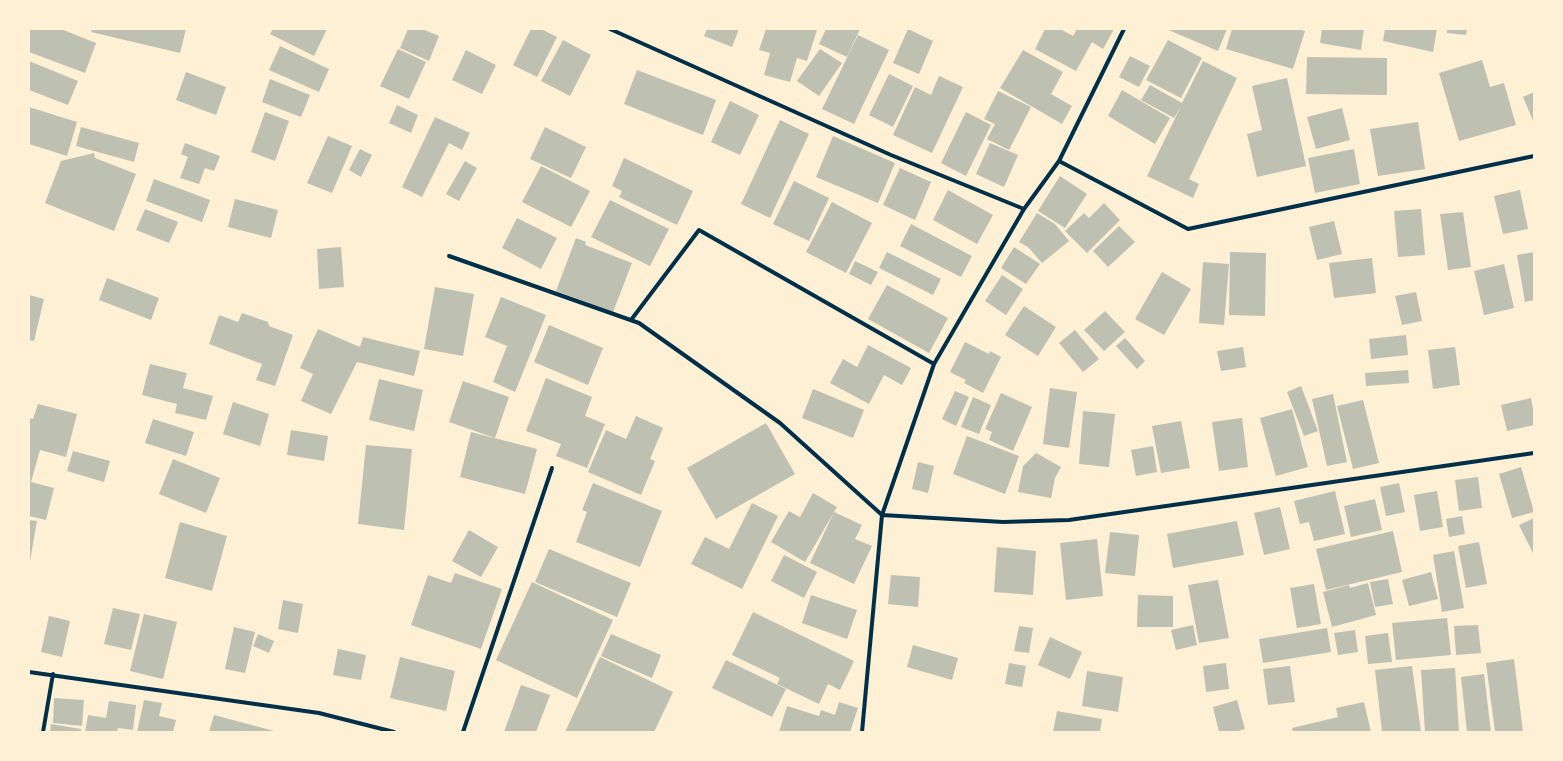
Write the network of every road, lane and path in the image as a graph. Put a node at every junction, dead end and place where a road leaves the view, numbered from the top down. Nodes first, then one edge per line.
1 (610, 29) edge
2 (1124, 29) edge
3 (1534, 156) edge
4 (1059, 161) junction
5 (1024, 209) junction
6 (449, 256) dead end
7 (631, 320) junction
8 (934, 364) junction
9 (1534, 453) edge
10 (552, 468) dead end
11 (882, 515) junction
12 (29, 672) edge
13 (53, 674) junction
14 (43, 732) edge
15 (394, 732) edge
16 (463, 732) edge
17 (862, 732) edge

1 - 5 street
2 - 4 street
3 - 4 street
4 - 5 street
5 - 8 street
6 - 7 street
7 - 8 street
7 - 11 street
8 - 11 street
9 - 11 street
10 - 16 street
11 - 17 street
12 - 13 street
13 - 14 street
13 - 15 street

